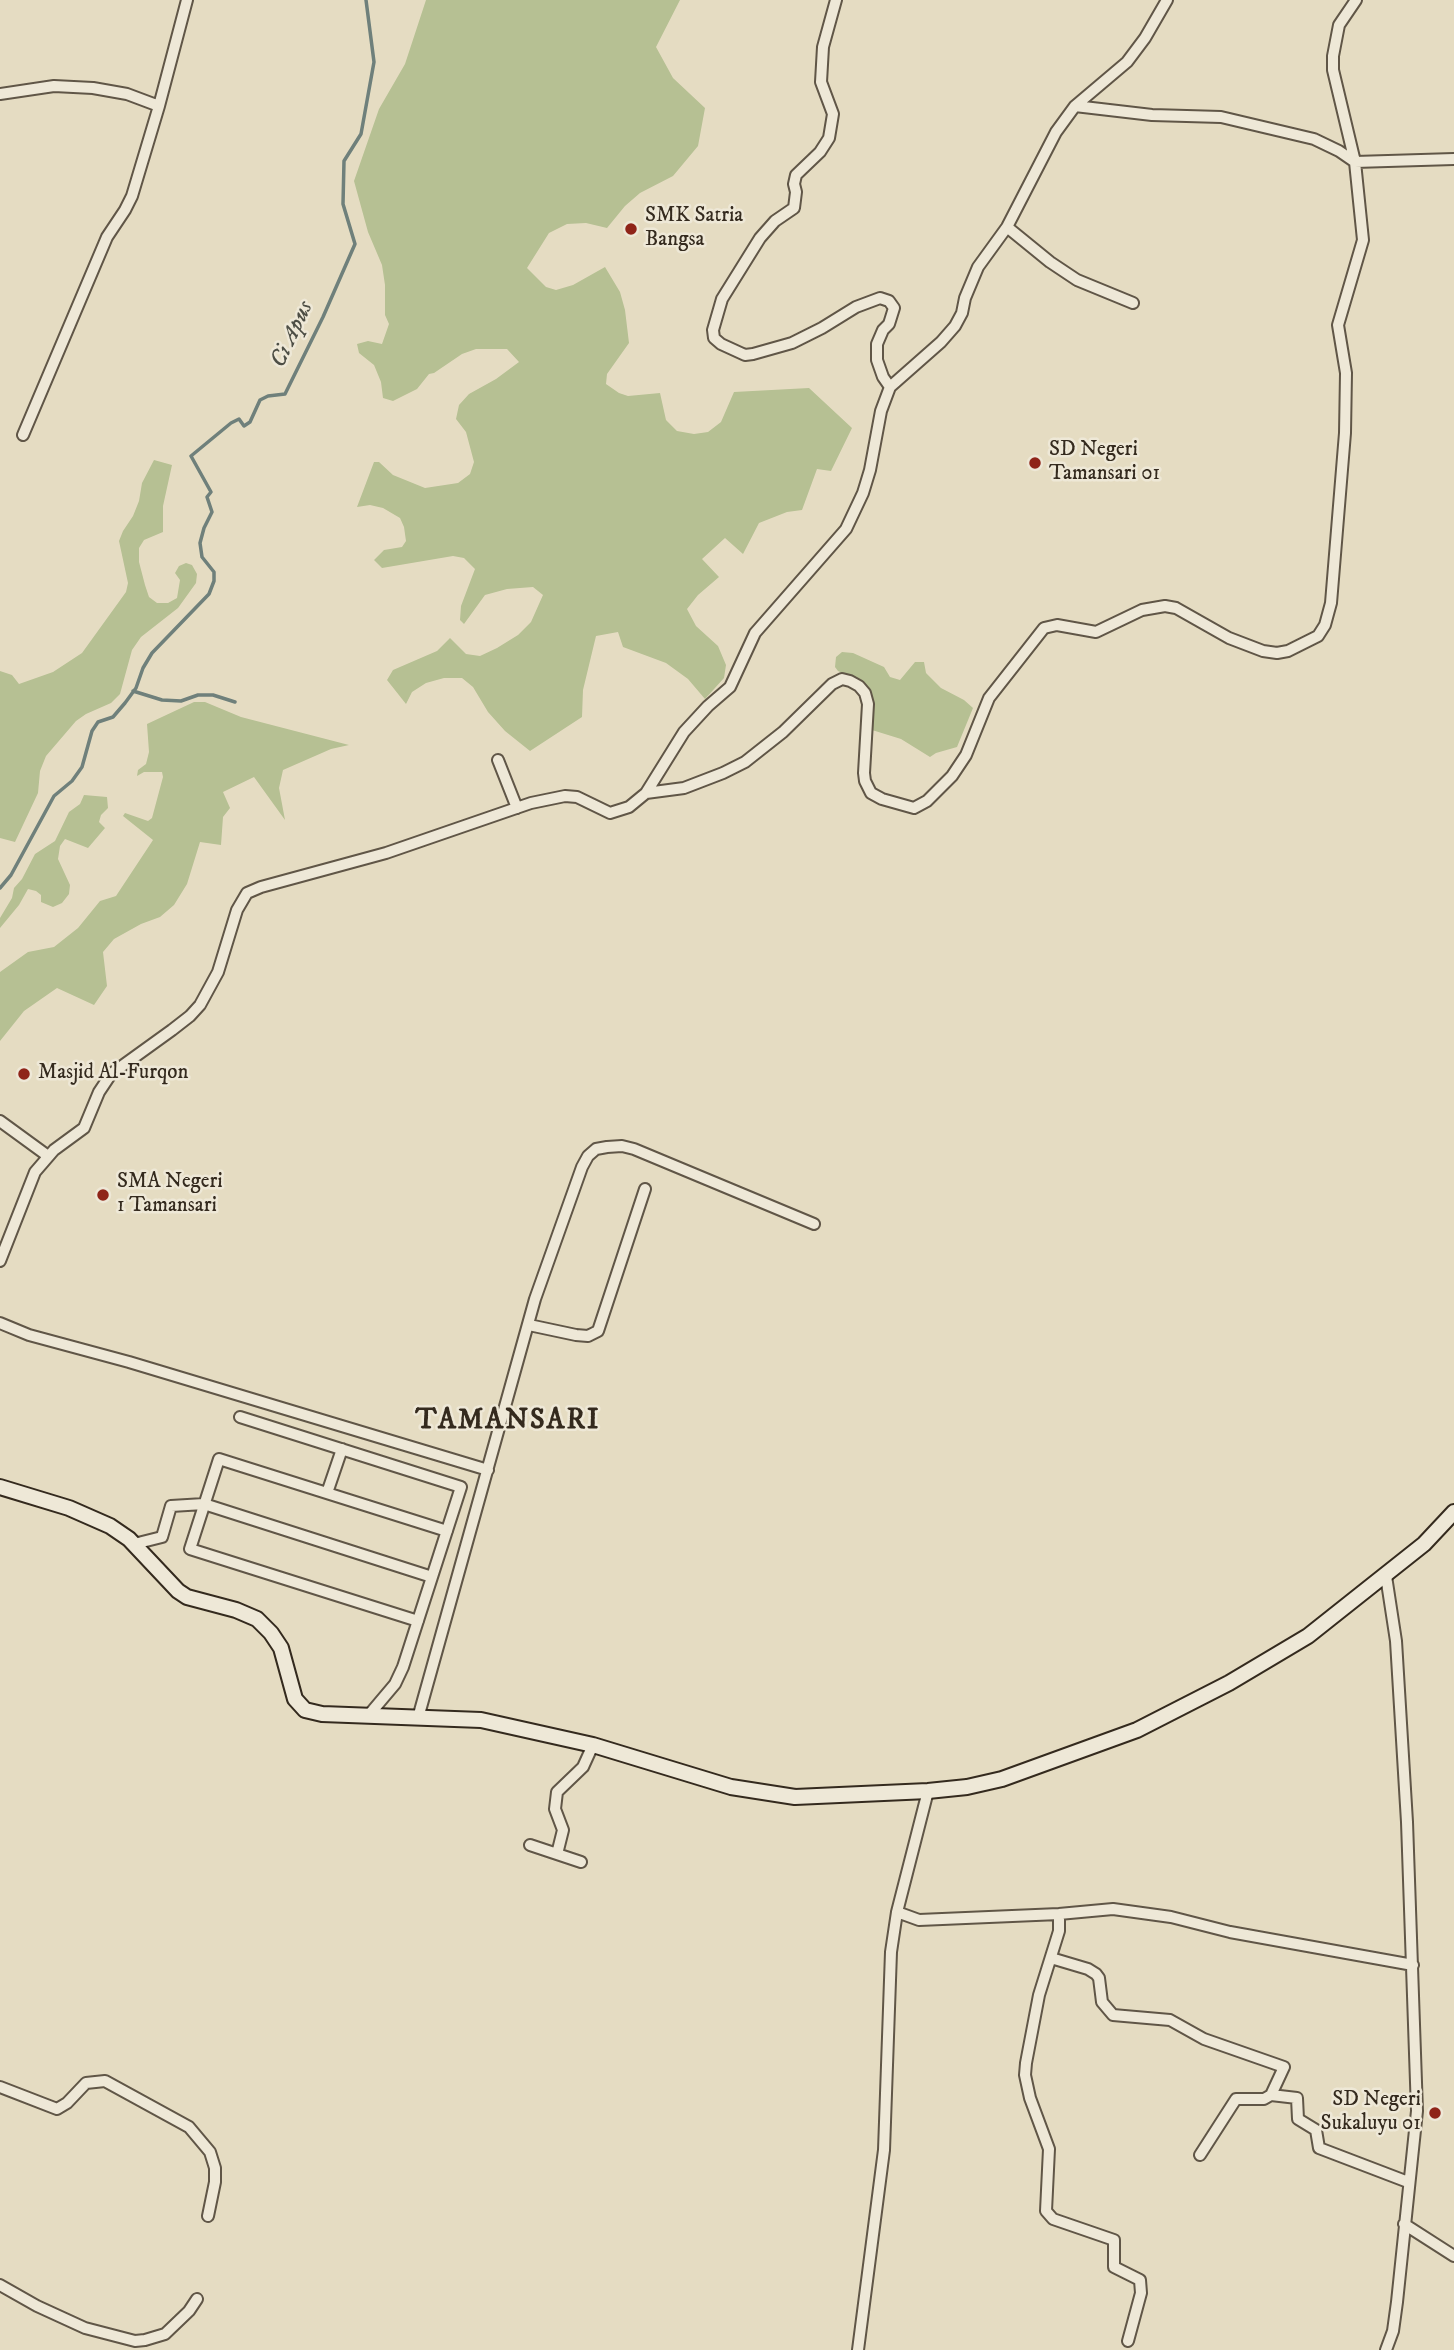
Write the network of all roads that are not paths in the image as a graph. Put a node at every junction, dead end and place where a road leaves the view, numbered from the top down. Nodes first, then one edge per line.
1 (187, 0) edge
2 (836, 0) edge
3 (1167, 0) edge
4 (1356, 0) edge
5 (0, 94) edge
6 (159, 106) junction
7 (1075, 106) junction
8 (1454, 159) edge
9 (1355, 162) junction
10 (1007, 227) junction
11 (1133, 303) dead end
12 (890, 387) junction
13 (23, 435) dead end
14 (498, 760) dead end
15 (646, 793) junction
16 (517, 808) junction
17 (0, 1121) edge
18 (48, 1156) junction
19 (645, 1189) dead end
20 (814, 1224) dead end
21 (5, 1234) edge
22 (0, 1261) edge
23 (0, 1323) edge
24 (529, 1325) junction
25 (240, 1417) dead end
26 (342, 1449) junction
27 (488, 1470) junction
28 (0, 1487) edge
29 (327, 1493) junction
30 (204, 1504) junction
31 (1454, 1512) edge
32 (447, 1531) junction
33 (134, 1544) junction
34 (1386, 1576) junction
35 (432, 1577) junction
36 (418, 1621) junction
37 (368, 1716) junction
38 (418, 1718) junction
39 (593, 1745) junction
40 (929, 1791) junction
41 (530, 1845) dead end
42 (557, 1854) junction
43 (581, 1862) dead end
44 (897, 1912) junction
45 (1059, 1914) junction
46 (1051, 1958) junction
47 (1413, 1965) junction
48 (0, 2087) edge
49 (1271, 2095) junction
50 (1199, 2155) dead end
51 (1408, 2182) junction
52 (208, 2216) dead end
53 (1404, 2224) junction
54 (1454, 2256) edge
55 (0, 2285) edge
56 (197, 2299) dead end
57 (1128, 2342) dead end
58 (859, 2350) edge
59 (1386, 2350) edge

1 - 6 street
2 - 12 street
3 - 7 street
4 - 9 street
5 - 6 street
6 - 13 street
7 - 9 street
7 - 10 street
8 - 9 street
9 - 15 street
10 - 11 street
10 - 12 street
12 - 15 street
14 - 16 street
15 - 16 street
16 - 18 street
17 - 18 street
18 - 21 street
19 - 24 street
20 - 24 street
21 - 22 street
23 - 27 street
24 - 27 street
25 - 26 street
26 - 29 street
26 - 32 street
27 - 38 street
28 - 33 main road
29 - 30 street
29 - 32 street
30 - 33 street
30 - 35 street
30 - 36 street
31 - 34 main road
32 - 35 street
33 - 37 main road
34 - 40 main road
34 - 47 street
35 - 36 street
36 - 37 street
37 - 38 main road
38 - 39 main road
39 - 40 main road
39 - 42 street
40 - 44 street
41 - 42 street
42 - 43 street
44 - 45 street
44 - 58 street
45 - 46 street
45 - 47 street
46 - 49 street
46 - 57 street
47 - 51 street
48 - 52 street
49 - 50 street
49 - 51 street
51 - 53 street
53 - 54 street
53 - 59 street
55 - 56 street

